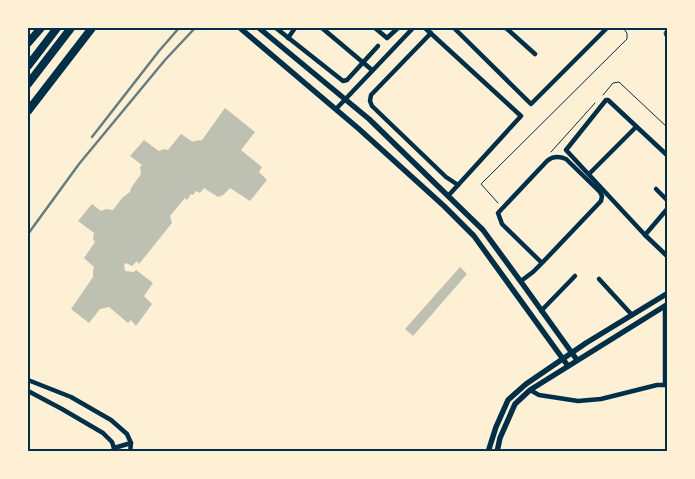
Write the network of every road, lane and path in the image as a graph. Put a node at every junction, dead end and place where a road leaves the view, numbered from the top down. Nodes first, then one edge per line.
1 (41, 28) edge
2 (58, 28) edge
3 (71, 28) edge
4 (92, 28) edge
5 (240, 28) edge
6 (259, 28) edge
7 (276, 28) edge
8 (296, 28) edge
9 (322, 28) edge
10 (375, 28) edge
11 (398, 28) edge
12 (413, 28) edge
13 (425, 28) edge
14 (454, 28) edge
15 (506, 28) edge
16 (607, 28) edge
17 (623, 28) edge
18 (667, 28) edge
19 (431, 33) junction
20 (288, 38) junction
21 (28, 43) edge
22 (668, 44) edge
23 (378, 46) dead end
24 (535, 54) dead end
25 (363, 62) junction
26 (28, 66) edge
27 (372, 70) junction
28 (28, 84) edge
29 (601, 97) dead end
30 (345, 99) junction
31 (594, 104) dead end
32 (336, 109) junction
33 (28, 111) edge
34 (636, 126) junction
35 (668, 128) edge
36 (551, 152) dead end
37 (668, 156) edge
38 (589, 174) junction
39 (458, 185) junction
40 (656, 189) dead end
41 (448, 196) junction
42 (668, 201) edge
43 (502, 207) dead end
44 (668, 208) edge
45 (645, 235) junction
46 (668, 256) edge
47 (542, 263) junction
48 (575, 276) dead end
49 (599, 279) dead end
50 (521, 281) junction
51 (668, 293) edge
52 (666, 305) edge
53 (541, 311) junction
54 (632, 315) junction
55 (572, 353) junction
56 (563, 358) junction
57 (577, 360) junction
58 (568, 366) junction
59 (28, 380) edge
60 (666, 385) edge
61 (530, 390) junction
62 (28, 391) edge
63 (131, 443) junction
64 (113, 450) edge
65 (130, 452) edge
66 (488, 452) edge
67 (497, 452) edge

1 - 21 main road
2 - 26 main road
3 - 28 main road
4 - 33 main road
5 - 32 street
6 - 30 street
7 - 20 street
8 - 20 street
9 - 25 street
10 - 11 street
12 - 27 street
13 - 19 street
14 - 16 street
15 - 24 street
17 - 43 path
18 - 22 path
19 - 39 street
19 - 39 street
20 - 25 street
23 - 25 street
25 - 27 street
27 - 30 street
29 - 35 path
30 - 32 street
30 - 41 street
31 - 36 path
32 - 56 street
34 - 37 street
34 - 38 street
34 - 38 street
38 - 45 street
39 - 41 street
40 - 42 street
41 - 50 street
44 - 45 street
45 - 46 street
47 - 47 street
47 - 50 street
48 - 53 street
49 - 54 street
50 - 53 street
51 - 54 street
52 - 57 street
52 - 60 street
53 - 55 street
54 - 55 street
55 - 56 street
55 - 57 street
56 - 58 street
56 - 66 street
57 - 58 street
58 - 61 street
59 - 63 street
60 - 61 street
61 - 67 street
62 - 64 street
63 - 64 street
63 - 65 street

